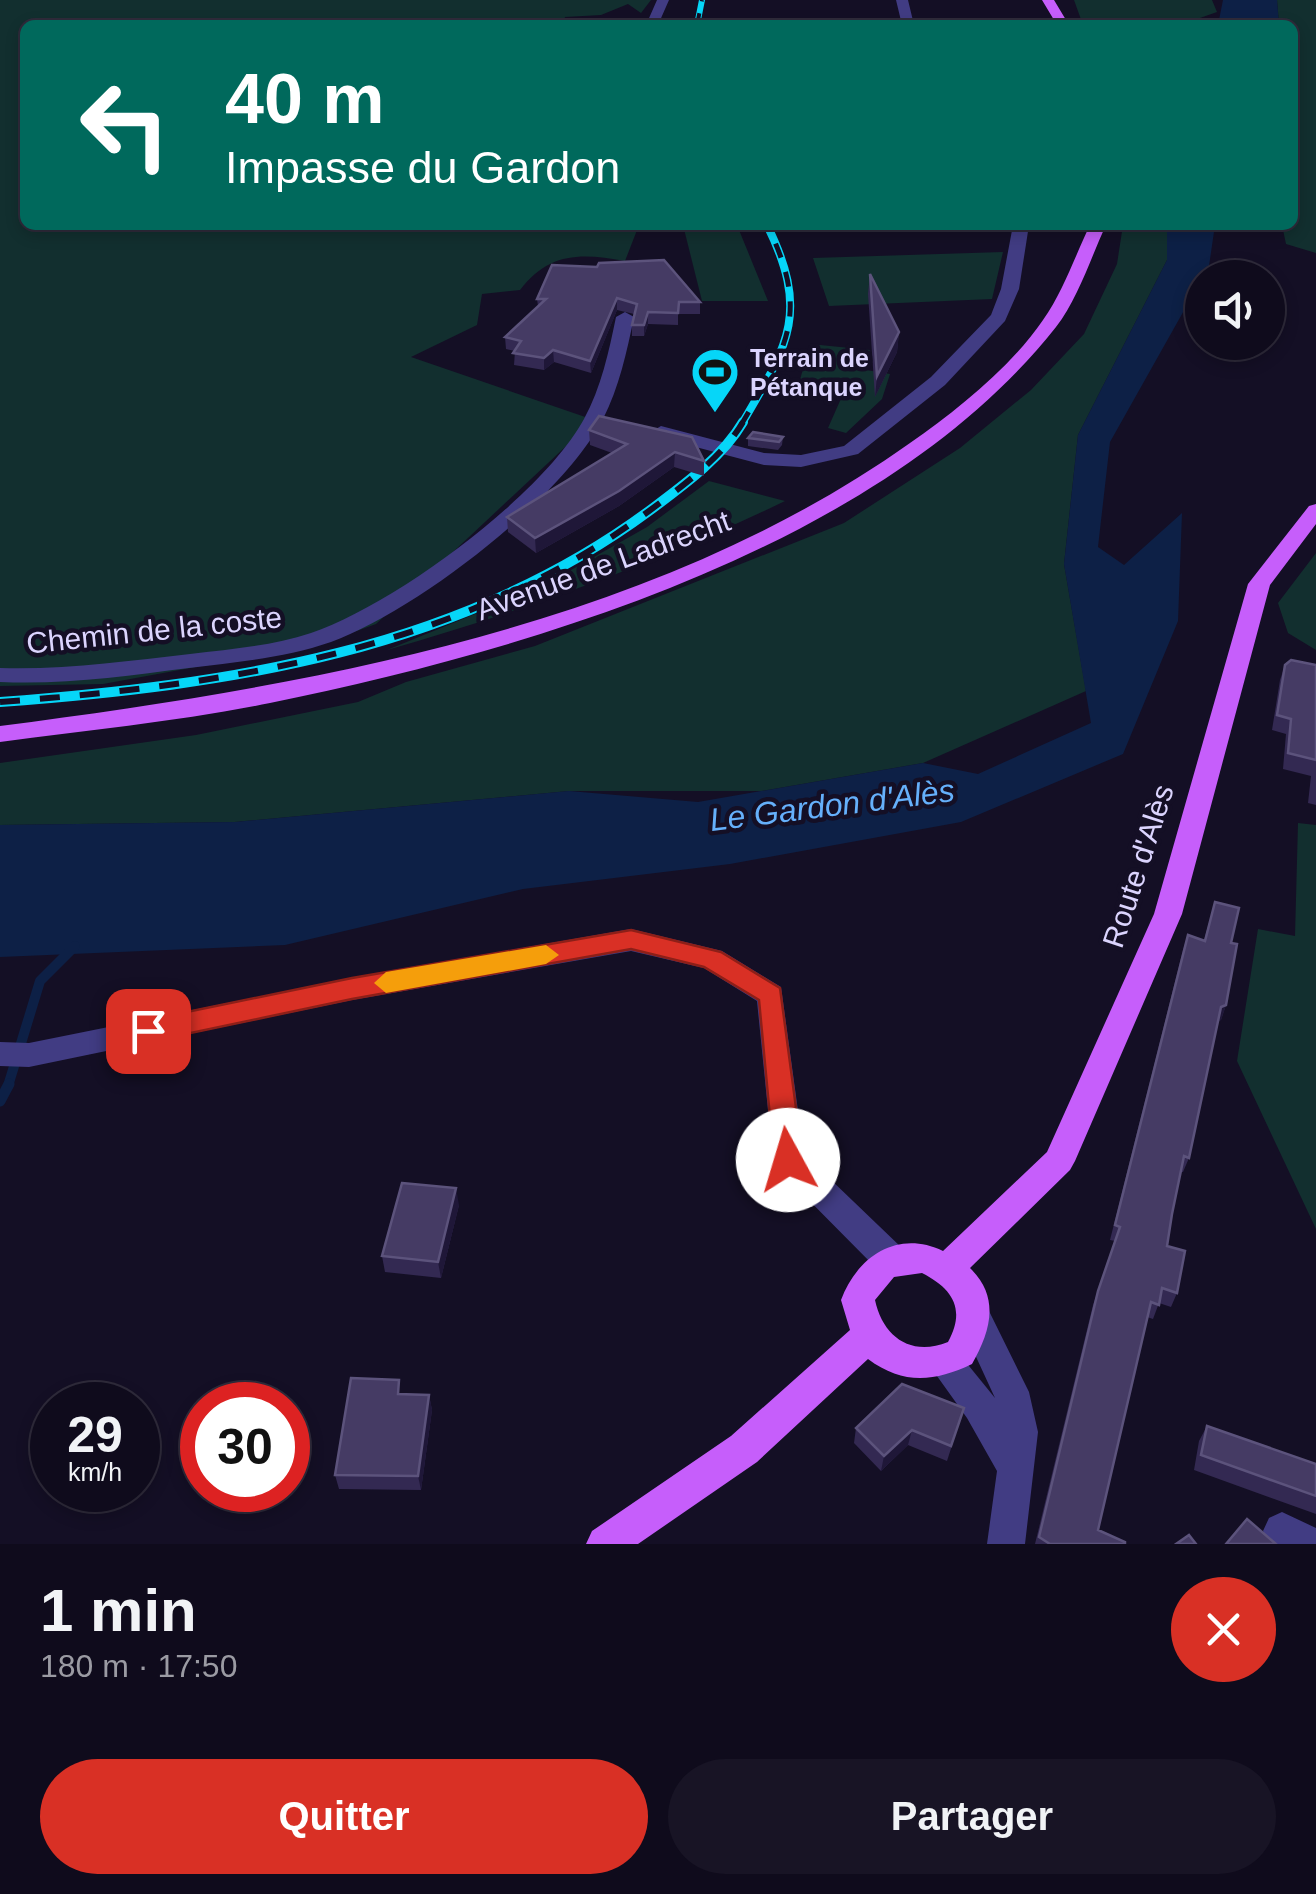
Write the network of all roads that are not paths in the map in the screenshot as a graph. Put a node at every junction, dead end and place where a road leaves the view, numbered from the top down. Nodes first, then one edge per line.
1 (1020, 230) edge
2 (1096, 230) edge
3 (625, 317) dead end
4 (644, 428) edge
5 (1316, 510) edge
6 (0, 676) edge
7 (0, 734) edge
8 (0, 1054) edge
9 (890, 1260) junction
10 (948, 1268) junction
11 (977, 1322) junction
12 (868, 1336) junction
13 (944, 1362) junction
14 (1015, 1468) junction
15 (605, 1544) edge
16 (1006, 1544) edge

1 - 4 street
2 - 7 main road, Avenue de Ladrecht
3 - 6 street, Chemin de la coste
5 - 10 main road, Route d'Alès
8 - 9 street
9 - 10 main road
9 - 12 main road
10 - 11 main road
11 - 13 main road
11 - 14 street
12 - 13 main road
12 - 15 main road
13 - 14 street
14 - 16 street

